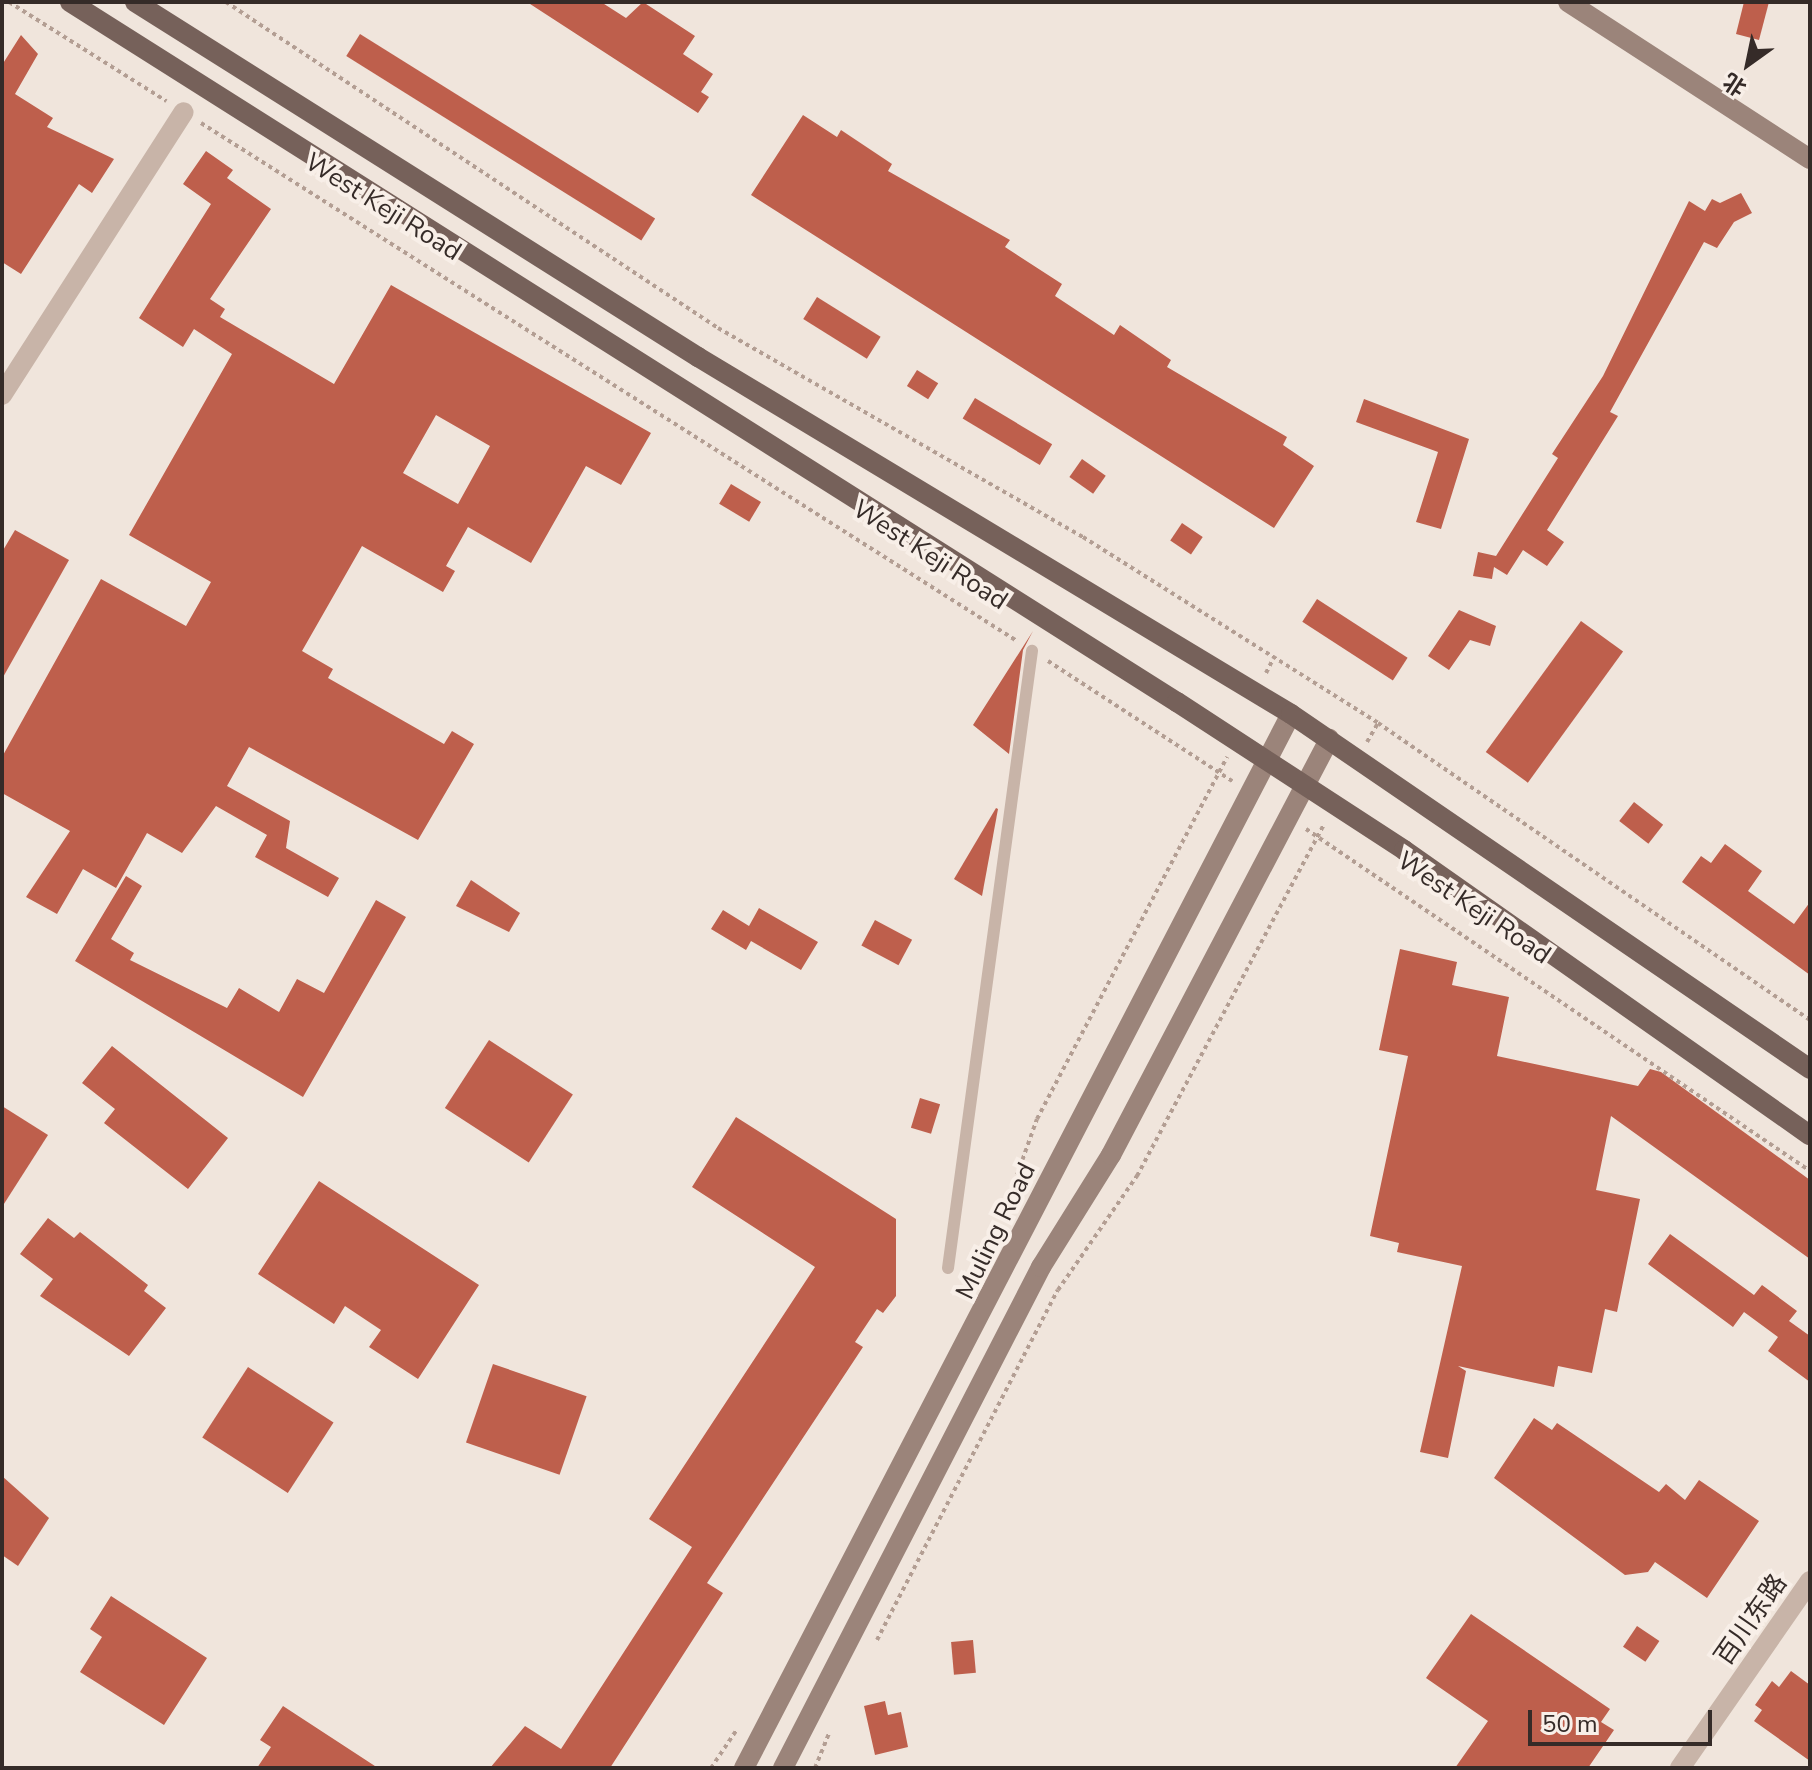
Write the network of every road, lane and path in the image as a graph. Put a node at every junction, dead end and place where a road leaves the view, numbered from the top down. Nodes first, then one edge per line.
1 (9, 2) edge
2 (70, 2) edge
3 (135, 2) edge
4 (226, 2) edge
5 (1568, 2) edge
6 (184, 112) junction
7 (1810, 159) edge
8 (2, 395) edge
9 (1032, 651) junction
10 (1274, 657) junction
11 (1257, 693) junction
12 (1291, 714) junction
13 (1378, 723) junction
14 (1329, 739) junction
15 (1235, 740) junction
16 (1359, 758) junction
17 (1266, 760) junction
18 (1220, 772) junction
19 (1305, 785) junction
20 (1250, 792) junction
21 (1335, 805) junction
22 (1288, 817) junction
23 (1318, 836) junction
24 (1810, 1020) edge
25 (1810, 1069) edge
26 (1810, 1135) edge
27 (1810, 1171) edge
28 (996, 1234) dead end
29 (948, 1268) dead end
30 (1810, 1581) edge
31 (868, 1656) dead end
32 (745, 1717) dead end
33 (832, 1727) dead end
34 (711, 1768) edge
35 (744, 1768) edge
36 (783, 1768) edge
37 (815, 1768) edge
38 (1680, 1768) edge

1 - 6 path, West Keji Road
2 - 15 main road, West Keji Road
3 - 11 main road, West Keji Road
4 - 10 path
5 - 7 street
6 - 8 street
6 - 9 path, West Keji Road
9 - 18 path, West Keji Road
9 - 29 lane
10 - 11 path
10 - 13 path
11 - 12 main road, West Keji Road
12 - 14 main road, West Keji Road
12 - 17 street, Muling Road
13 - 16 path
13 - 24 path
14 - 16 main road, West Keji Road
14 - 19 street, Muling Road
15 - 17 main road, West Keji Road
15 - 18 path
16 - 25 main road, West Keji Road
17 - 19 main road, West Keji Road
17 - 20 street, Muling Road
18 - 20 path, West Keji Road
18 - 28 path
19 - 21 main road, West Keji Road
19 - 22 street, Muling Road
20 - 35 street, Muling Road
21 - 23 path
21 - 26 main road, West Keji Road
22 - 23 path, West Keji Road
22 - 36 street, Muling Road
23 - 27 path, West Keji Road
23 - 31 path
30 - 38 street, 百川东路
32 - 34 path
33 - 37 path

